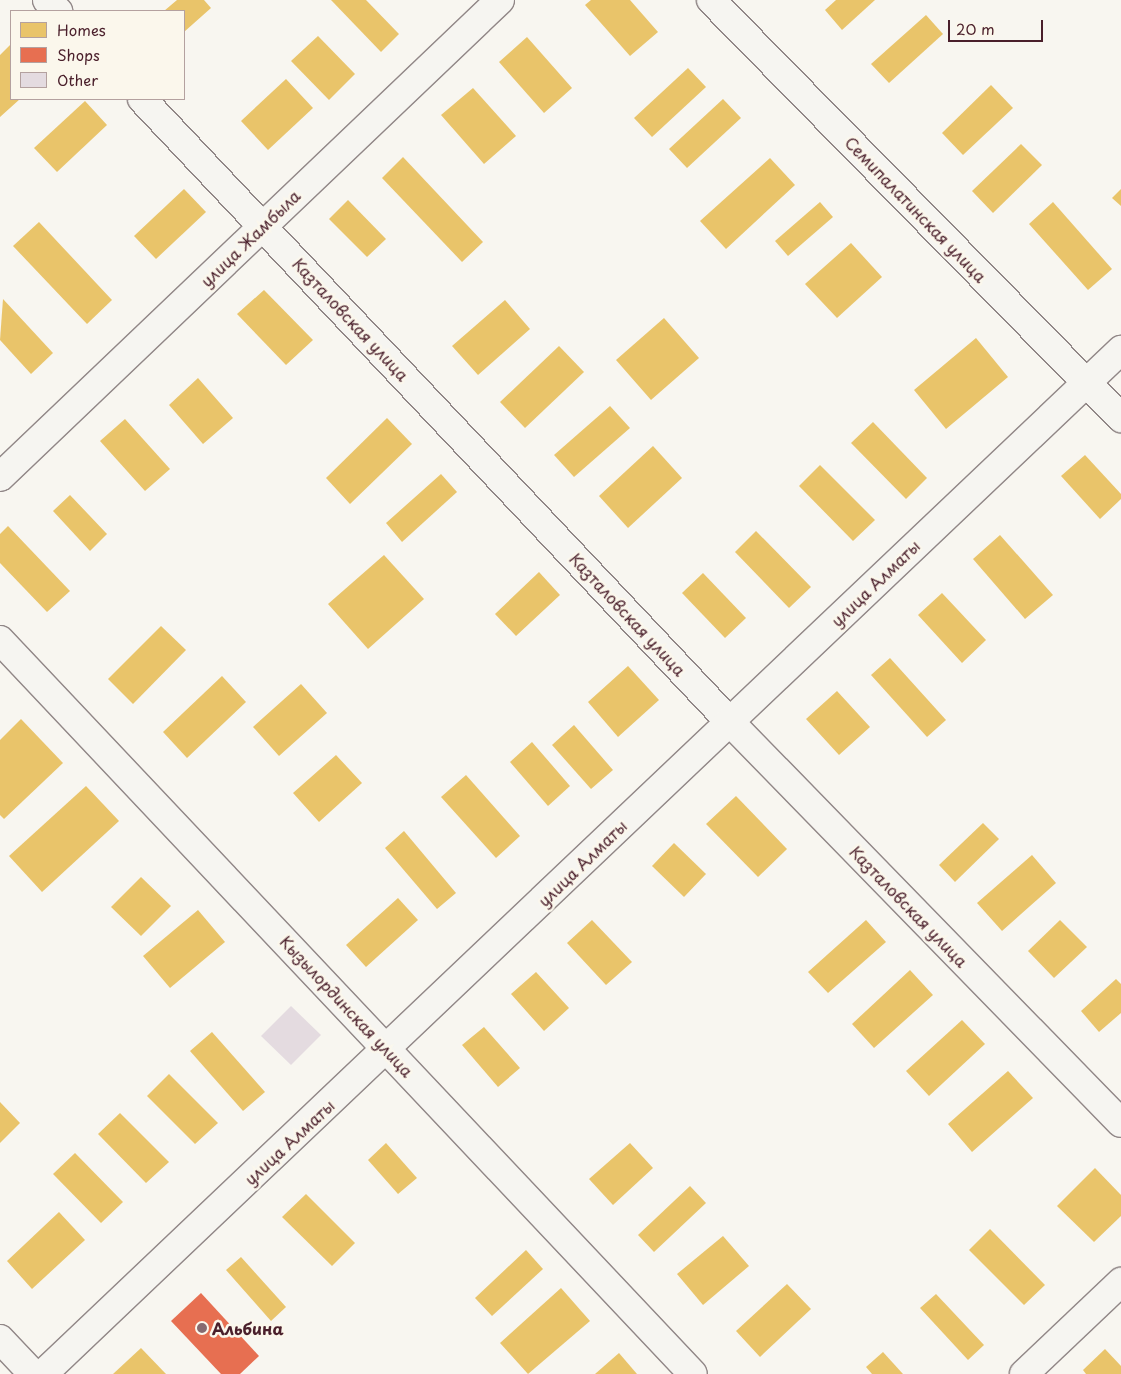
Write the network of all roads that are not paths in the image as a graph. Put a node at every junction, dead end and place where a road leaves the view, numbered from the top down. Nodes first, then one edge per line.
1 (47, 0) edge
2 (500, 0) edge
3 (711, 0) edge
4 (57, 10) edge
5 (143, 100) edge
6 (263, 225) junction
7 (1121, 350) edge
8 (1086, 383) junction
9 (1121, 418) edge
10 (0, 477) edge
11 (0, 640) edge
12 (729, 721) junction
13 (388, 1050) junction
14 (1121, 1123) edge
15 (1121, 1282) edge
16 (0, 1339) edge
17 (33, 1374) edge
18 (43, 1374) edge
19 (693, 1374) edge
20 (1024, 1374) edge

1 - 4 street
2 - 6 street, улица Жамбыла
3 - 8 street, Семипалатинская улица
5 - 6 street, Казталовская улица
6 - 10 street, улица Жамбыла
6 - 12 street, Казталовская улица
7 - 8 street, улица Алматы
8 - 9 street, Семипалатинская улица
8 - 12 street, улица Алматы
11 - 13 street, Кызылординская улица
12 - 13 street, улица Алматы
12 - 14 street, Казталовская улица
13 - 18 street, улица Алматы
13 - 19 street, Кызылординская улица
15 - 20 street
16 - 17 street

